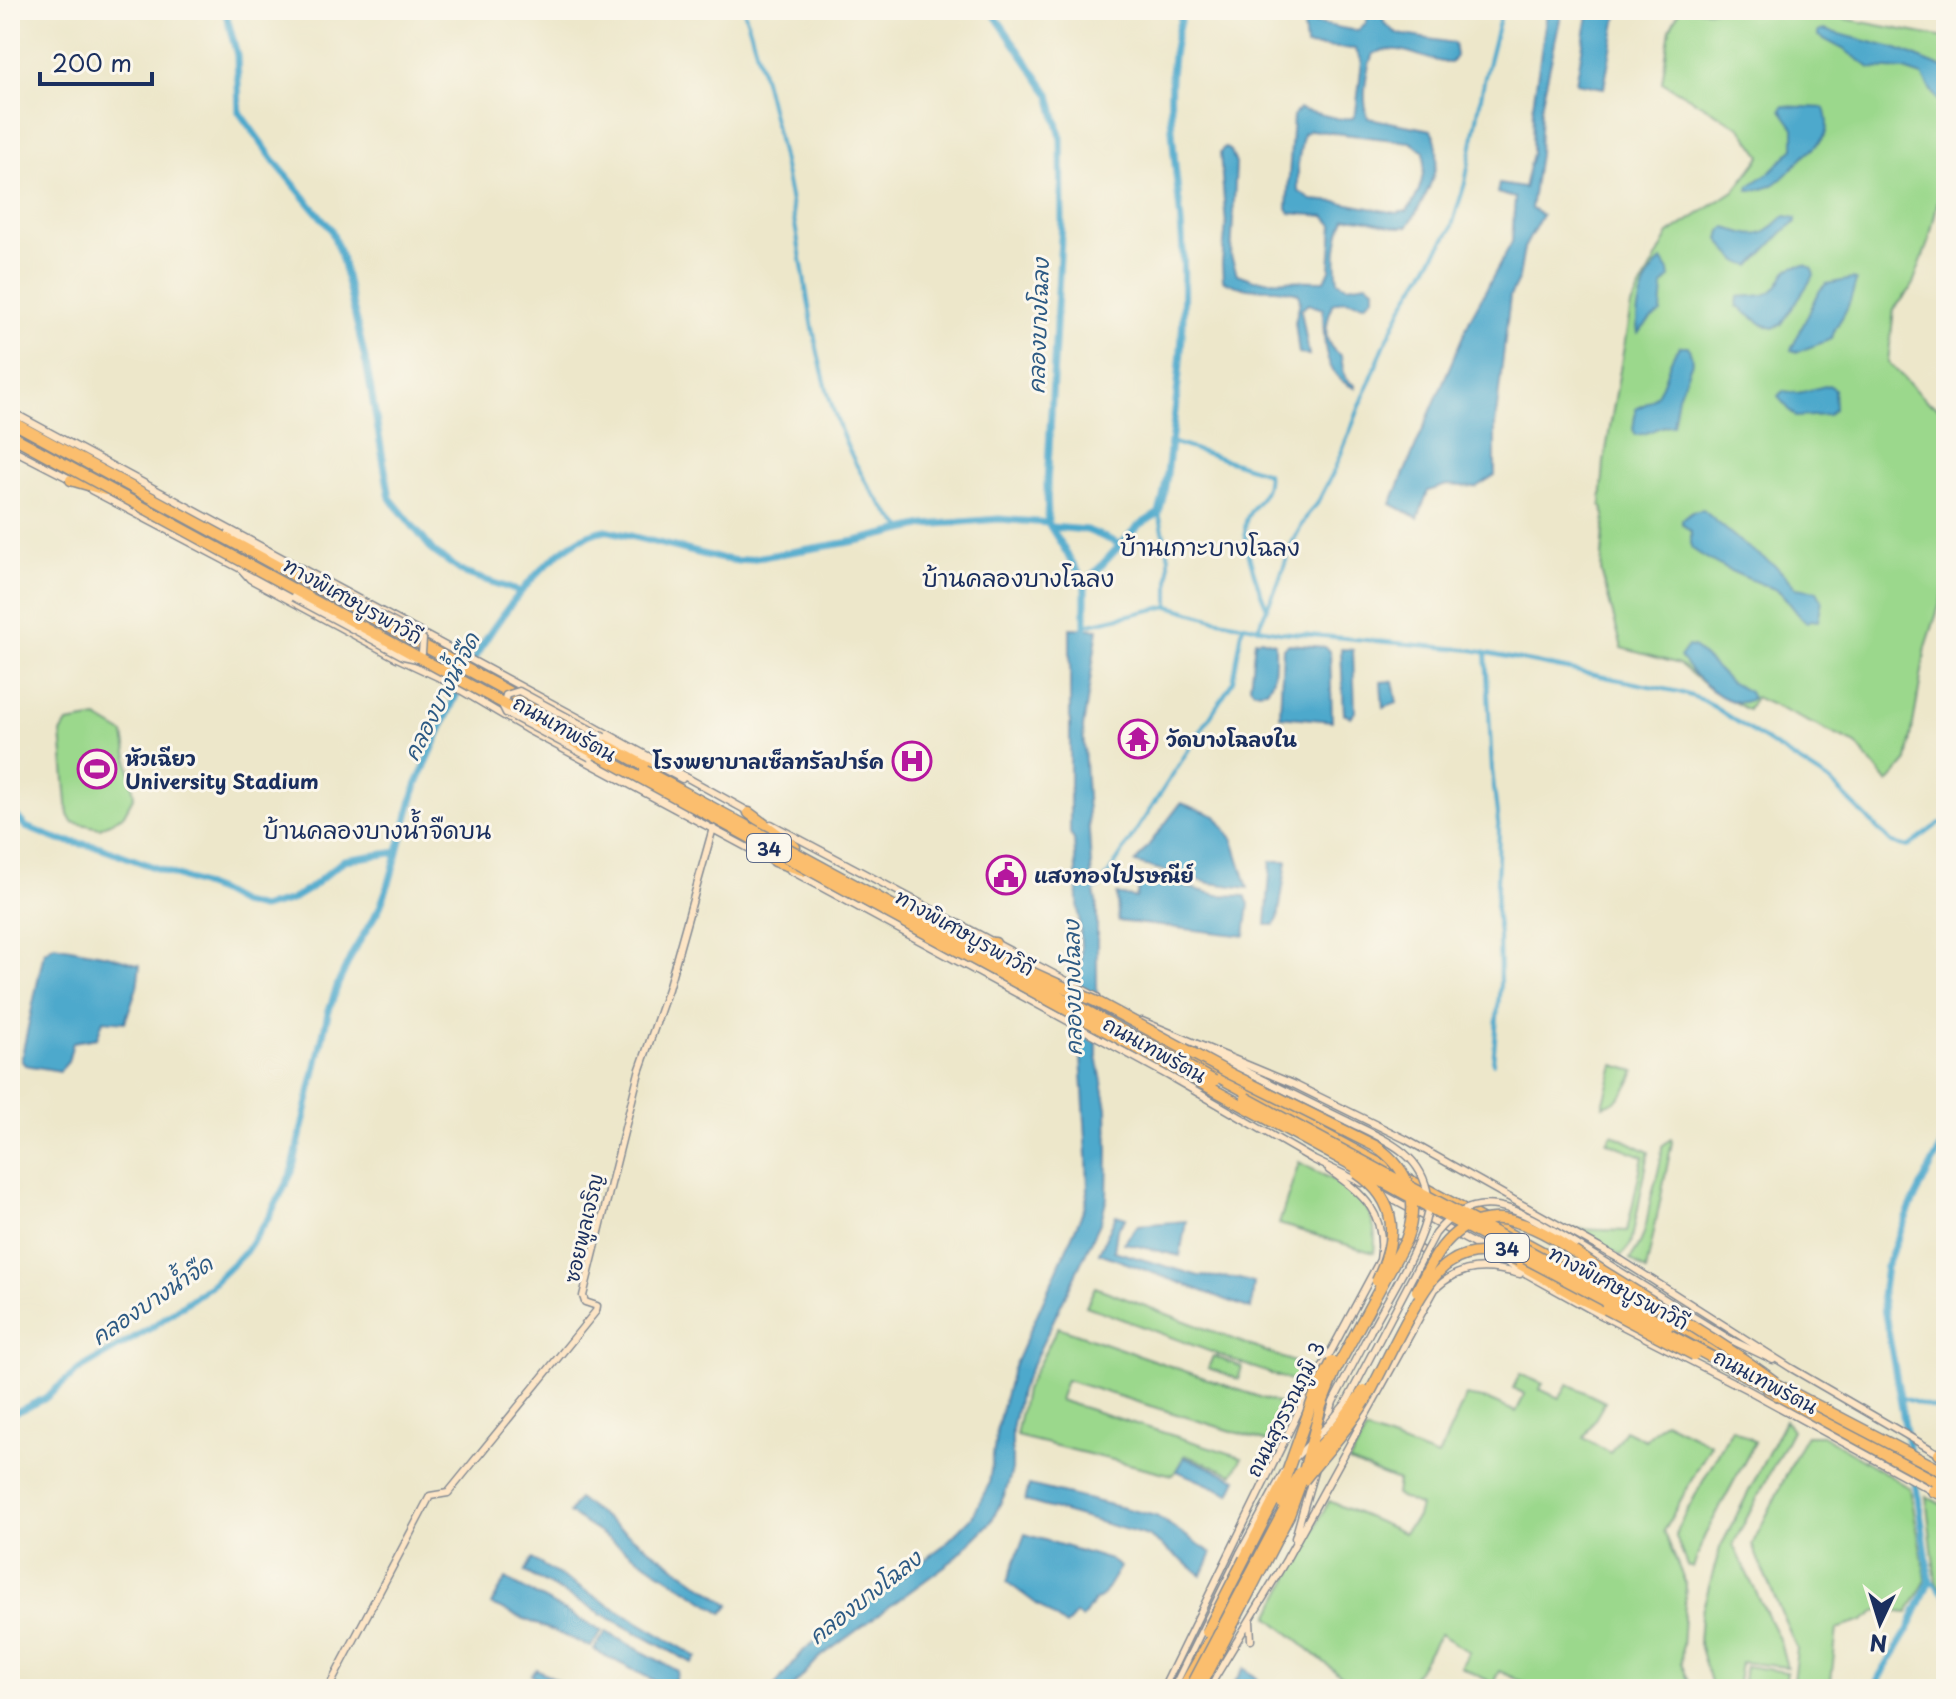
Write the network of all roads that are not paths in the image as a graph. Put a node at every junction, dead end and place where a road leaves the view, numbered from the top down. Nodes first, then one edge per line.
1 (10, 411) edge
2 (10, 421) edge
3 (10, 428) edge
4 (10, 437) edge
5 (10, 448) edge
6 (72, 453) junction
7 (115, 469) junction
8 (71, 480) junction
9 (111, 491) junction
10 (185, 507) junction
11 (241, 569) junction
12 (452, 656) junction
13 (482, 672) junction
14 (442, 675) junction
15 (473, 692) junction
16 (725, 800) junction
17 (749, 813) junction
18 (713, 828) junction
19 (723, 832) junction
20 (795, 847) junction
21 (774, 861) junction
22 (819, 875) junction
23 (970, 942) junction
24 (995, 943) junction
25 (979, 956) junction
26 (1180, 1038) junction
27 (1314, 1160) junction
28 (1380, 1260) junction
29 (1531, 1277) junction
30 (1435, 1289) junction
31 (1780, 1362) junction
32 (1778, 1389) junction
33 (1944, 1457) edge
34 (1946, 1471) edge
35 (1946, 1484) edge
36 (1929, 1485) junction
37 (1946, 1497) edge
38 (1286, 1560) junction
39 (1250, 1621) junction
40 (1251, 1640) dead end
41 (1186, 1687) edge
42 (328, 1689) edge
43 (1163, 1689) edge
44 (1173, 1689) edge
45 (1200, 1689) edge
46 (1208, 1689) edge

1 - 7 main road, ถนนเทพรัตน / 34
2 - 6 highway, ถนนเทพรัตน / 34
3 - 25 highway, ทางพิเศษบูรพาวิถี, bridge
4 - 9 highway, ถนนเทพรัตน / 34
4 - 25 highway, ทางพิเศษบูรพาวิถี, bridge
5 - 8 main road, ถนนเทพรัตน / 34
6 - 7 highway
6 - 12 highway, ถนนเทพรัตน / 34
7 - 10 main road, ถนนเทพรัตน / 34
8 - 9 highway
8 - 11 main road, ถนนเทพรัตน / 34
9 - 14 highway, ถนนเทพรัตน / 34
10 - 11 main road, bridge
10 - 12 main road, ถนนเทพรัตน / 34
11 - 14 main road, ถนนเทพรัตน / 34
12 - 13 highway, ถนนเทพรัตน / 34
13 - 16 main road, ถนนเทพรัตน / 34
13 - 20 highway, ถนนเทพรัตน / 34
14 - 15 highway, ถนนเทพรัตน / 34, bridge
15 - 18 main road, ถนนเทพรัตน / 34
15 - 22 highway, ถนนเทพรัตน / 34
16 - 17 main road, ถนนเทพรัตน / 34
16 - 19 main road, bridge
17 - 20 highway
17 - 24 main road, ถนนเทพรัตน / 34
18 - 19 main road, ถนนเทพรัตน / 34
18 - 42 main road, ซอยพูลเจริญ
19 - 21 main road, ถนนเทพรัตน / 34
20 - 23 highway, ถนนเทพรัตน / 34
21 - 22 highway
21 - 27 main road, ถนนเทพรัตน / 34
22 - 36 highway, ถนนเทพรัตน / 34, bridge
23 - 24 highway
23 - 34 highway, ถนนเทพรัตน / 34, bridge
24 - 26 main road, ถนนเทพรัตน / 34, bridge
25 - 32 highway, ทางพิเศษบูรพาวิถี, bridge
25 - 41 highway, bridge
25 - 45 highway, bridge
26 - 31 main road, ถนนเทพรัตน / 34
26 - 38 main road, bridge
27 - 28 main road
27 - 29 main road, ถนนเทพรัตน / 34
28 - 30 main road
28 - 43 main road, ถนนสุวรรณภูมิ 3
29 - 30 main road
29 - 36 main road, ถนนเทพรัตน / 34
30 - 38 main road
31 - 33 main road, ถนนเทพรัตน / 34
31 - 44 main road, bridge
32 - 34 highway, ทางพิเศษบูรพาวิถี, bridge
32 - 35 highway, ทางพิเศษบูรพาวิถี
32 - 41 highway, bridge
32 - 41 highway, bridge
35 - 36 highway, ถนนเทพรัตน / 34
36 - 37 highway
38 - 39 main road
39 - 40 main road
39 - 46 main road

